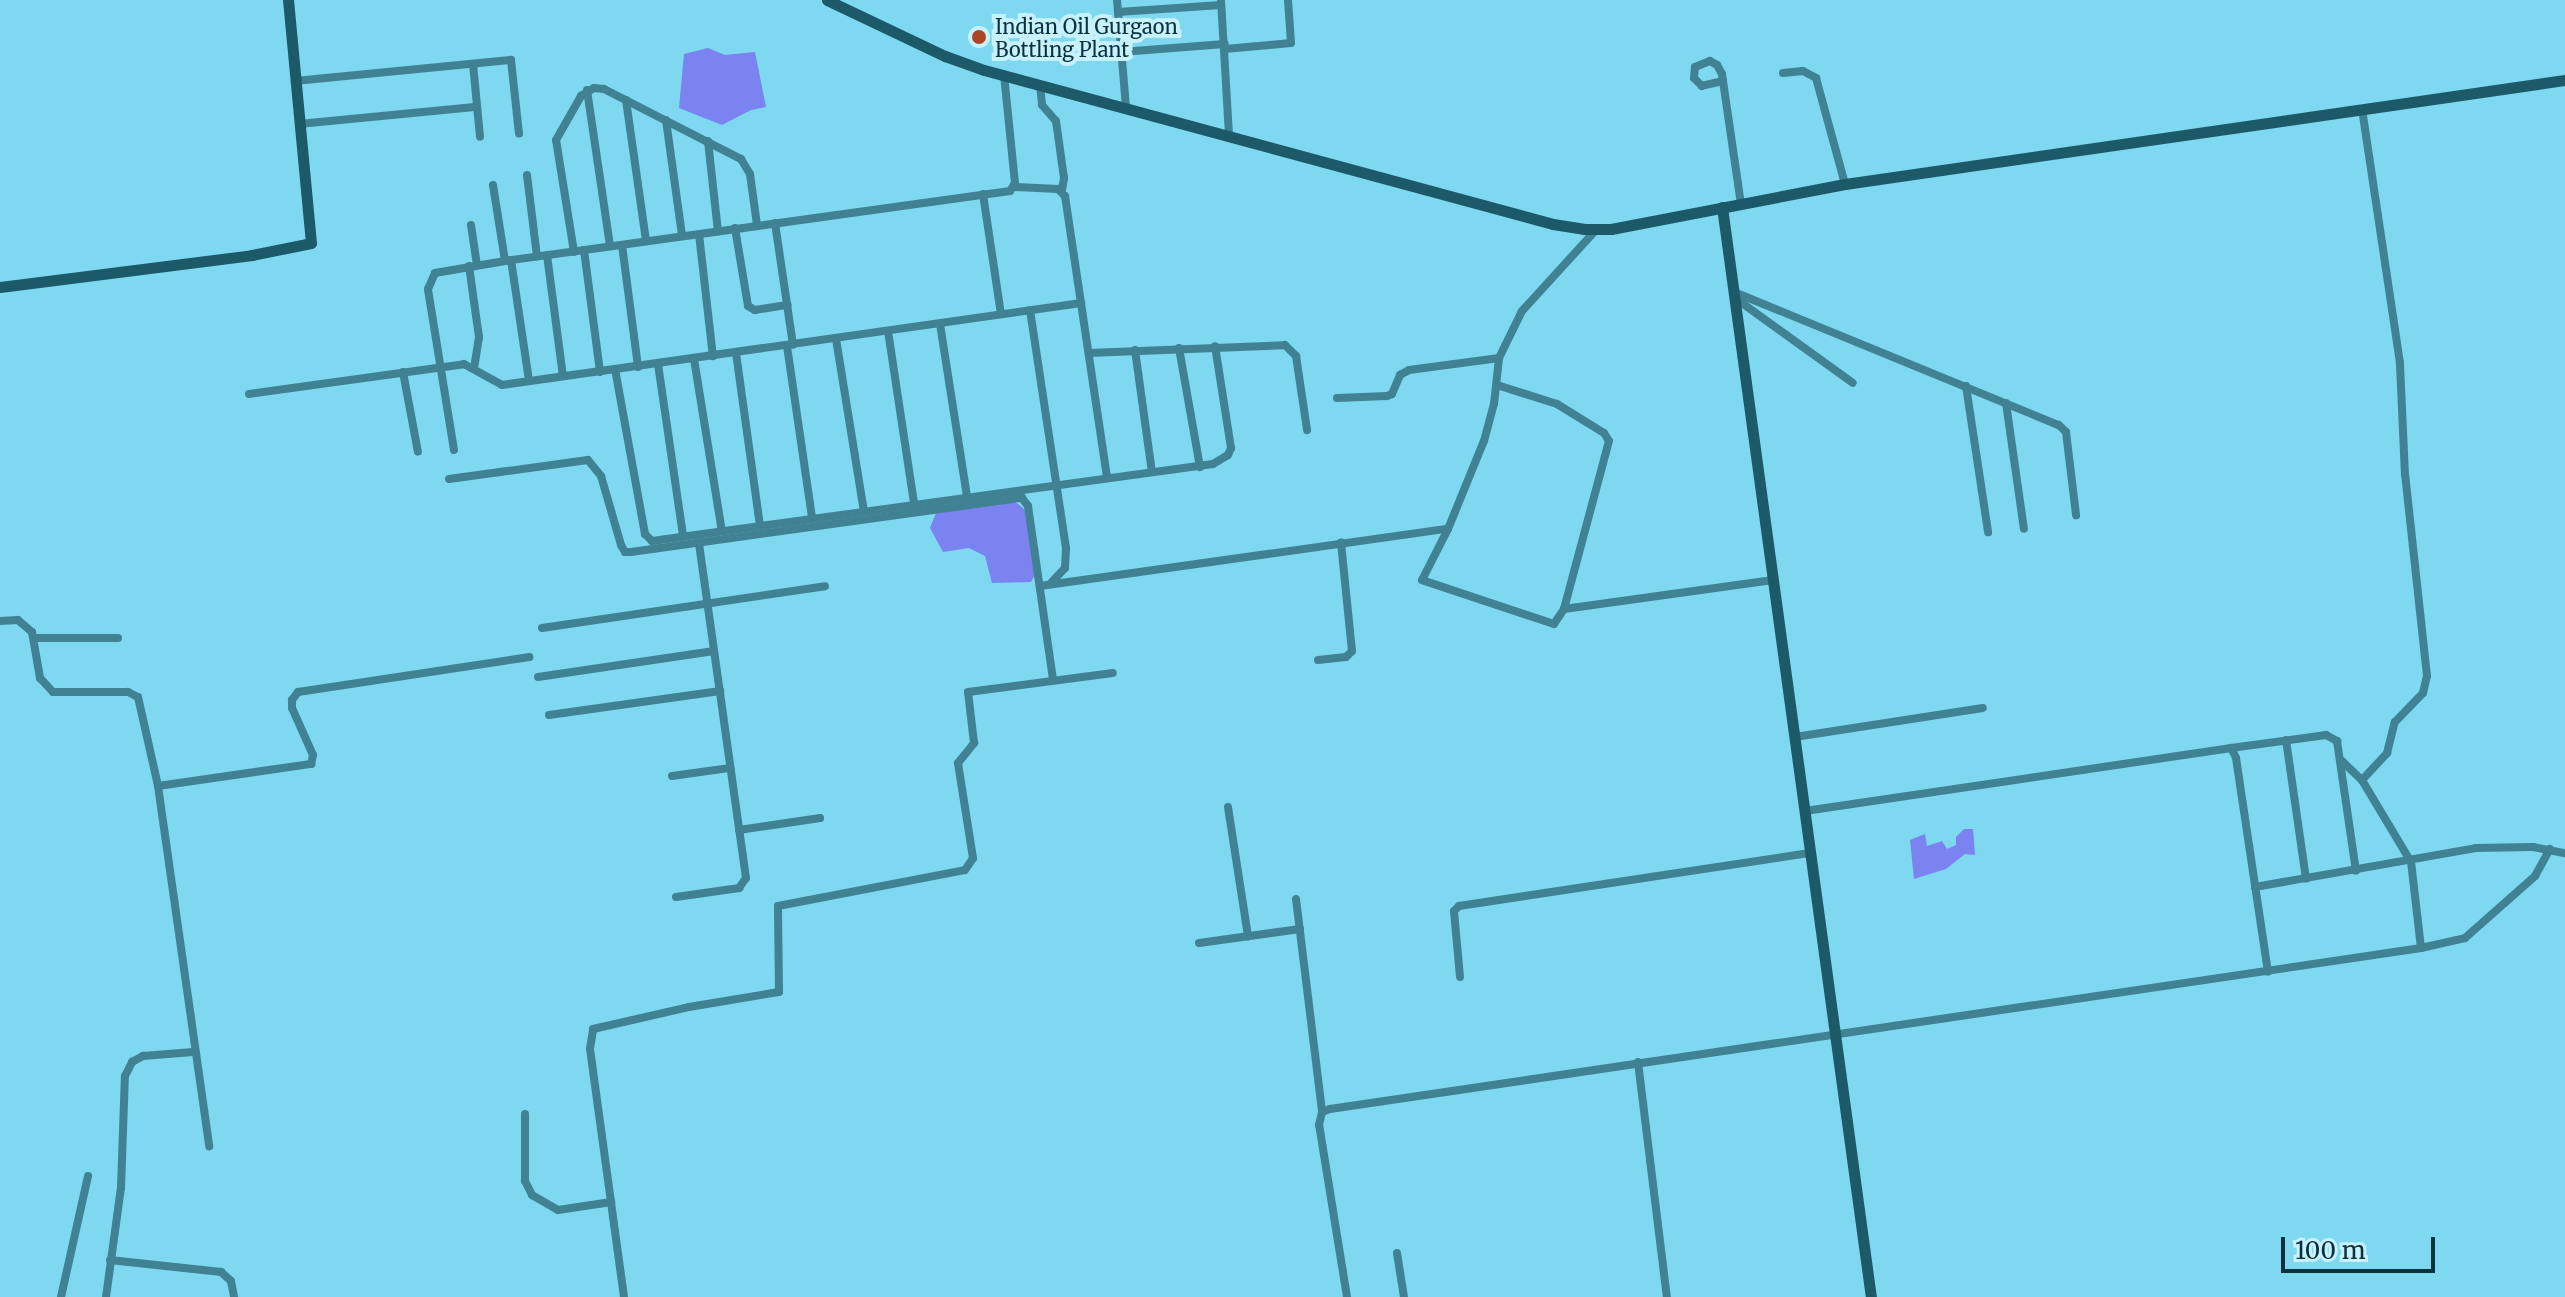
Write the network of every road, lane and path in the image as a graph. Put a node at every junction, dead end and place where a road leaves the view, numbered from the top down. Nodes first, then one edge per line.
1 (288, 0) edge
2 (827, 0) edge
3 (1117, 0) edge
4 (1288, 0) edge
5 (1221, 2) edge
6 (1118, 12) junction
7 (1225, 46) junction
8 (1121, 52) junction
9 (473, 64) junction
10 (1783, 73) dead end
11 (1004, 75) junction
12 (2565, 80) edge
13 (295, 81) junction
14 (1723, 81) dead end
15 (1040, 85) junction
16 (587, 90) junction
17 (626, 100) junction
18 (477, 107) junction
19 (1126, 108) junction
20 (2362, 110) junction
21 (666, 120) junction
22 (299, 124) junction
23 (519, 134) dead end
24 (1229, 135) junction
25 (480, 137) dead end
26 (708, 141) junction
27 (527, 175) dead end
28 (1845, 184) junction
29 (493, 185) dead end
30 (1014, 187) junction
31 (1062, 191) junction
32 (983, 194) junction
33 (1741, 204) junction
34 (1722, 207) junction
35 (775, 223) junction
36 (471, 225) dead end
37 (757, 225) junction
38 (735, 228) junction
39 (1596, 230) junction
40 (718, 231) junction
41 (699, 234) junction
42 (682, 236) junction
43 (646, 241) junction
44 (622, 245) junction
45 (610, 246) junction
46 (579, 251) junction
47 (542, 256) junction
48 (508, 260) junction
49 (473, 266) junction
50 (0, 287) edge
51 (1734, 295) junction
52 (1081, 303) junction
53 (788, 305) junction
54 (1030, 310) junction
55 (1001, 314) junction
56 (940, 324) junction
57 (888, 331) junction
58 (836, 339) junction
59 (790, 345) junction
60 (1215, 346) junction
61 (1179, 348) junction
62 (1135, 350) junction
63 (736, 353) junction
64 (1089, 353) junction
65 (713, 356) junction
66 (1499, 358) junction
67 (694, 359) junction
68 (658, 364) junction
69 (441, 367) junction
70 (474, 367) junction
71 (638, 367) junction
72 (615, 369) junction
73 (403, 372) junction
74 (600, 372) junction
75 (563, 376) junction
76 (529, 381) junction
77 (1853, 383) dead end
78 (1497, 385) junction
79 (1966, 386) junction
80 (249, 394) dead end
81 (1337, 398) dead end
82 (2006, 403) junction
83 (1307, 430) dead end
84 (454, 450) dead end
85 (418, 452) dead end
86 (1200, 467) junction
87 (1152, 472) junction
88 (1107, 478) junction
89 (449, 479) dead end
90 (1056, 484) junction
91 (967, 496) junction
92 (914, 503) junction
93 (864, 511) junction
94 (2076, 515) dead end
95 (812, 518) junction
96 (760, 525) junction
97 (1448, 529) junction
98 (2024, 529) dead end
99 (722, 531) junction
100 (1988, 532) dead end
101 (683, 536) junction
102 (699, 542) junction
103 (1341, 543) junction
104 (1773, 580) junction
105 (1050, 584) junction
106 (825, 586) dead end
107 (1040, 586) junction
108 (707, 603) junction
109 (1564, 609) junction
110 (0, 621) edge
111 (542, 628) dead end
112 (35, 638) junction
113 (118, 638) dead end
114 (714, 651) junction
115 (529, 657) dead end
116 (1318, 660) dead end
117 (1113, 673) dead end
118 (538, 677) dead end
119 (1053, 679) junction
120 (720, 691) junction
121 (1983, 708) dead end
122 (549, 715) dead end
123 (1795, 737) junction
124 (2286, 740) junction
125 (2231, 748) junction
126 (2341, 760) junction
127 (730, 768) junction
128 (672, 776) dead end
129 (2362, 780) junction
130 (158, 786) junction
131 (1228, 807) dead end
132 (1805, 811) junction
133 (820, 818) dead end
134 (739, 830) junction
135 (2550, 849) junction
136 (1811, 853) junction
137 (2565, 853) edge
138 (2411, 862) junction
139 (2356, 871) junction
140 (2306, 879) junction
141 (2255, 887) junction
142 (676, 897) dead end
143 (1296, 899) dead end
144 (1300, 929) junction
145 (1248, 936) junction
146 (1199, 943) dead end
147 (2421, 948) junction
148 (2268, 972) junction
149 (1460, 977) dead end
150 (1836, 1036) junction
151 (193, 1052) junction
152 (1638, 1062) junction
153 (1322, 1112) junction
154 (525, 1114) dead end
155 (209, 1146) dead end
156 (88, 1176) dead end
157 (611, 1202) junction
158 (1397, 1253) dead end
159 (110, 1260) junction
160 (61, 1297) edge
161 (106, 1297) edge
162 (234, 1297) edge
163 (624, 1297) edge
164 (1347, 1297) edge
165 (1404, 1297) edge
166 (1667, 1297) edge
167 (1871, 1297) edge

1 - 13 street
2 - 11 street
3 - 6 street
4 - 7 street
5 - 6 street
5 - 7 street
6 - 8 street
7 - 8 street
7 - 24 street
8 - 19 street
9 - 13 street
9 - 18 street
9 - 23 street
10 - 28 street
11 - 15 street
11 - 30 street
12 - 20 street
13 - 22 street
14 - 33 street
15 - 19 street
15 - 31 street
16 - 17 street
16 - 45 street
16 - 46 street
17 - 21 street
17 - 43 street
18 - 22 street
18 - 25 street
19 - 24 street
20 - 28 street
20 - 129 street
21 - 26 street
21 - 42 street
22 - 50 street
24 - 39 street
26 - 37 street
26 - 40 street
27 - 47 street
28 - 33 street
29 - 48 street
30 - 31 street
30 - 32 street
31 - 52 street
32 - 35 street
32 - 55 street
33 - 34 street
34 - 39 street
34 - 51 street
35 - 37 street
35 - 53 street
36 - 49 street
37 - 38 street
38 - 40 street
38 - 53 street
39 - 66 street
40 - 41 street
41 - 42 street
41 - 65 street
42 - 43 street
43 - 44 street
44 - 45 street
44 - 71 street
45 - 46 street
46 - 47 street
46 - 74 street
47 - 48 street
47 - 75 street
48 - 49 street
48 - 76 street
49 - 69 street
49 - 70 street
51 - 77 street
51 - 79 street
51 - 104 street
52 - 54 street
52 - 64 street
53 - 59 street
54 - 55 street
54 - 90 street
55 - 56 street
56 - 57 street
56 - 91 street
57 - 58 street
57 - 92 street
58 - 59 street
58 - 93 street
59 - 63 street
59 - 95 street
60 - 61 street
60 - 83 street
60 - 86 street
61 - 62 street
61 - 86 street
62 - 64 street
62 - 87 street
63 - 65 street
63 - 96 street
64 - 88 street
65 - 67 street
66 - 78 street
66 - 81 street
67 - 68 street
67 - 99 street
68 - 71 street
68 - 101 street
69 - 70 street
69 - 73 street
69 - 84 street
70 - 76 street
71 - 72 street
72 - 74 street
72 - 101 street
73 - 80 street
73 - 85 street
74 - 75 street
75 - 76 street
78 - 97 street
78 - 109 street
79 - 82 street
79 - 100 street
82 - 94 street
82 - 98 street
86 - 87 street
87 - 88 street
88 - 90 street
89 - 102 street
90 - 91 street
90 - 105 street
91 - 92 street
92 - 93 street
93 - 95 street
95 - 96 street
96 - 99 street
97 - 103 street
97 - 109 street
99 - 101 street
102 - 107 street
102 - 108 street
103 - 105 street
103 - 116 street
104 - 109 street
104 - 123 street
105 - 107 street
106 - 108 street
107 - 119 street
108 - 111 street
108 - 114 street
110 - 112 street
112 - 113 street
112 - 130 street
114 - 118 street
114 - 120 street
115 - 130 street
117 - 119 street
119 - 157 street
120 - 122 street
120 - 127 street
121 - 123 street
123 - 132 street
124 - 125 street
124 - 126 street
124 - 140 street
125 - 132 street
125 - 141 street
126 - 129 street
126 - 139 street
127 - 128 street
127 - 134 street
129 - 138 street
130 - 151 street
131 - 145 street
132 - 136 street
133 - 134 street
134 - 142 street
135 - 137 street
135 - 138 street
135 - 147 street
136 - 149 street
136 - 150 street
138 - 139 street
138 - 147 street
139 - 140 street
140 - 141 street
141 - 148 street
143 - 144 street
144 - 145 street
144 - 153 street
145 - 146 street
147 - 148 street
148 - 150 street
150 - 152 street
150 - 167 street
151 - 155 street
151 - 159 street
152 - 153 street
152 - 166 street
153 - 164 street
154 - 157 street
156 - 160 street
157 - 163 street
158 - 165 street
159 - 161 street
159 - 162 street

